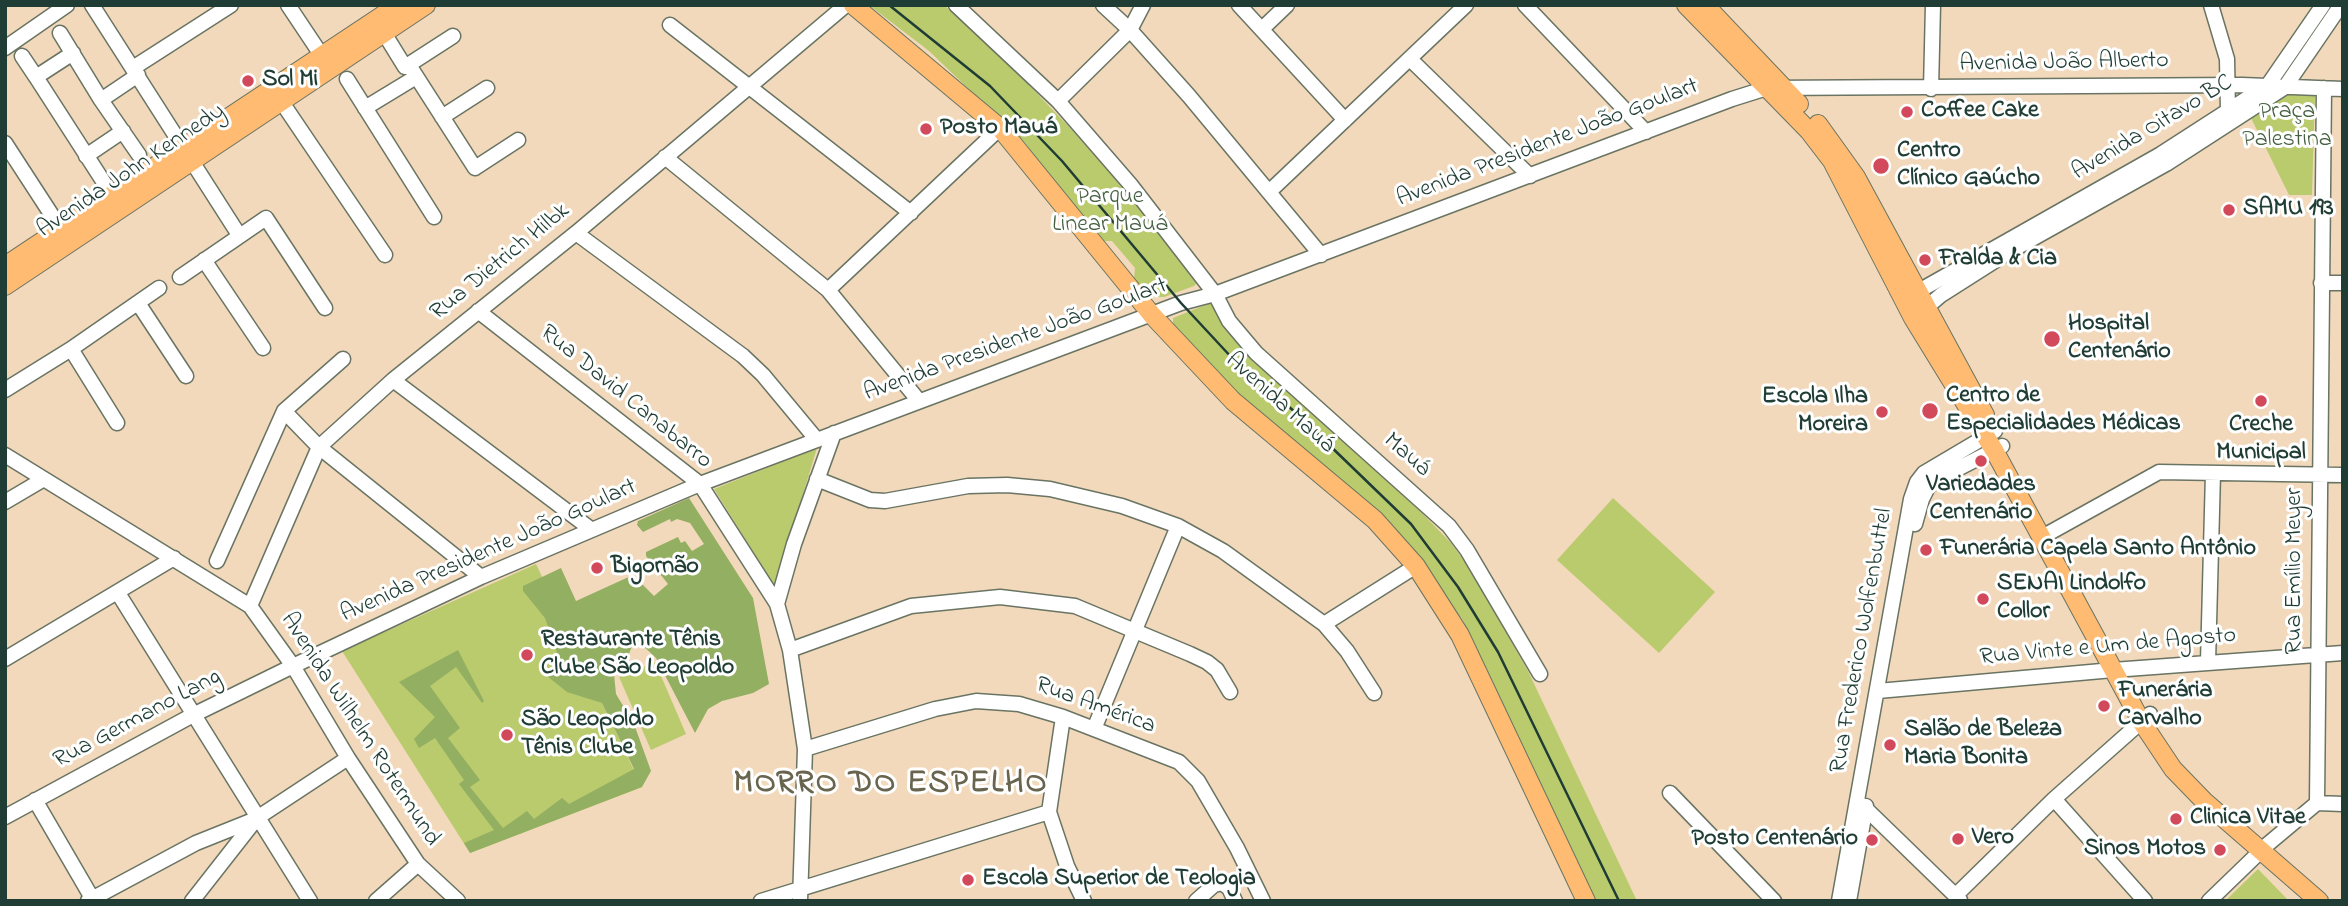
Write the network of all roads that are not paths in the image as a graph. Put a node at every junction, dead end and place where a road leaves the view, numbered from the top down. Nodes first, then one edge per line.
1 (67, 5) edge
2 (92, 5) edge
3 (231, 5) edge
4 (288, 5) edge
5 (426, 5) edge
6 (846, 5) edge
7 (853, 5) edge
8 (956, 5) edge
9 (1103, 5) edge
10 (1143, 5) edge
11 (1239, 5) edge
12 (1287, 5) edge
13 (1466, 5) edge
14 (1525, 5) edge
15 (1686, 5) edge
16 (1933, 5) edge
17 (2211, 5) edge
18 (2323, 5) edge
19 (2341, 5) edge
20 (403, 9) edge
21 (1708, 15) edge
22 (670, 25) dead end
23 (1262, 29) junction
24 (1130, 30) junction
25 (60, 33) dead end
26 (384, 33) junction
27 (453, 36) dead end
28 (5, 48) edge
29 (72, 53) junction
30 (22, 56) dead end
31 (1410, 59) junction
32 (327, 63) junction
33 (412, 71) junction
34 (135, 72) junction
35 (36, 77) junction
36 (347, 79) dead end
37 (750, 85) junction
38 (2228, 85) junction
39 (2269, 85) junction
40 (2285, 87) junction
41 (487, 88) dead end
42 (2324, 88) junction
43 (1776, 89) junction
44 (1931, 89) junction
45 (2343, 89) edge
46 (101, 100) junction
47 (281, 101) junction
48 (1058, 101) junction
49 (365, 108) junction
50 (2228, 112) junction
51 (442, 117) junction
52 (1345, 120) junction
53 (1000, 128) junction
54 (123, 131) junction
55 (1646, 132) junction
56 (2200, 135) junction
57 (518, 140) dead end
58 (8, 152) edge
59 (189, 153) junction
60 (139, 155) dead end
61 (86, 156) junction
62 (665, 157) junction
63 (1530, 176) junction
64 (1270, 191) junction
65 (112, 195) junction
66 (911, 213) junction
67 (434, 217) dead end
68 (576, 233) junction
69 (239, 235) junction
70 (66, 237) junction
71 (1321, 255) junction
72 (385, 256) dead end
73 (204, 260) junction
74 (5, 266) edge
75 (180, 277) dead end
76 (2321, 283) junction
77 (2343, 283) edge
78 (5, 286) edge
79 (159, 288) dead end
80 (828, 290) junction
81 (1215, 294) junction
82 (138, 303) junction
83 (1915, 304) junction
84 (325, 308) dead end
85 (478, 311) junction
86 (1152, 315) junction
87 (263, 348) dead end
88 (71, 349) junction
89 (343, 359) dead end
90 (186, 376) dead end
91 (393, 380) junction
92 (5, 390) edge
93 (919, 401) junction
94 (285, 411) junction
95 (117, 423) dead end
96 (834, 433) junction
97 (817, 440) junction
98 (1994, 441) junction
99 (319, 447) junction
100 (5, 455) edge
101 (2213, 473) junction
102 (2319, 474) junction
103 (2343, 475) edge
104 (44, 479) junction
105 (817, 479) junction
106 (701, 484) junction
107 (5, 502) edge
108 (1178, 526) junction
109 (593, 530) junction
110 (2046, 535) junction
111 (174, 558) junction
112 (217, 561) dead end
113 (1416, 566) junction
114 (481, 577) junction
115 (118, 593) junction
116 (777, 604) junction
117 (250, 606) junction
118 (1324, 624) junction
119 (1134, 631) junction
120 (790, 650) junction
121 (2343, 653) edge
122 (2318, 654) junction
123 (5, 659) edge
124 (2208, 662) junction
125 (293, 666) junction
126 (2119, 669) junction
127 (1540, 674) dead end
128 (1883, 690) junction
129 (1230, 692) dead end
130 (1374, 693) dead end
131 (193, 715) junction
132 (2145, 717) junction
133 (1063, 718) junction
134 (1094, 729) junction
135 (805, 749) junction
136 (348, 758) junction
137 (1670, 793) dead end
138 (2054, 799) junction
139 (35, 800) junction
140 (2317, 803) junction
141 (2343, 804) edge
142 (1862, 805) junction
143 (1049, 812) junction
144 (5, 817) edge
145 (257, 818) junction
146 (2265, 848) junction
147 (418, 864) junction
148 (1847, 882) junction
149 (801, 895) edge
150 (1959, 898) edge
151 (90, 900) edge
152 (192, 901) edge
153 (310, 901) edge
154 (376, 901) edge
155 (458, 901) edge
156 (761, 901) edge
157 (1084, 901) edge
158 (1196, 901) edge
159 (1235, 901) edge
160 (1262, 901) edge
161 (1586, 901) edge
162 (1774, 901) edge
163 (1839, 901) edge
164 (1849, 901) edge
165 (2145, 901) edge
166 (2209, 901) edge
167 (2319, 901) edge
168 (2334, 901) edge

1 - 28 street
2 - 34 street
3 - 34 street
4 - 32 street
5 - 20 main road, Avenida John Kennedy
6 - 37 street, Rua Dietrich Hilbk
7 - 53 main road, Avenida Mauá
8 - 48 street
9 - 24 street
10 - 24 street
11 - 23 street
12 - 23 street
13 - 31 street
14 - 55 street
15 - 21 main road
16 - 44 street
17 - 38 street
18 - 39 street, Avenida Oitavo BC
19 - 40 street, Avenida Oitavo BC
20 - 26 main road, Avenida John Kennedy
20 - 32 main road, Avenida John Kennedy
21 - 43 main road
22 - 37 street
23 - 52 street
24 - 48 street
24 - 64 street
25 - 29 street
26 - 32 main road, Avenida John Kennedy
26 - 33 street
27 - 33 street
29 - 35 street
29 - 46 street
30 - 35 street
31 - 52 street
31 - 63 street
32 - 47 main road, Avenida John Kennedy
32 - 59 main road, Avenida John Kennedy
33 - 49 street
33 - 51 street
34 - 46 street
34 - 59 street
35 - 61 street
36 - 49 street
37 - 62 street, Rua Dietrich Hilbk
37 - 66 street
38 - 39 street, Avenida João Alberto
38 - 44 street, Avenida João Alberto
38 - 50 street
39 - 40 street, Avenida João Alberto
39 - 50 street, Avenida Oitavo BC
40 - 42 street, Avenida João Alberto
40 - 56 street, Avenida Oitavo BC
41 - 51 street
42 - 45 street, Avenida João Alberto
42 - 76 street, Rua Emílio Meyer
43 - 44 street, Avenida João Alberto
43 - 55 street, Avenida Presidente João Goulart
43 - 83 main road
46 - 54 street
47 - 59 main road, Avenida John Kennedy
47 - 72 street
48 - 81 street
49 - 67 street
50 - 56 street, Avenida Oitavo BC
51 - 57 street
52 - 64 street
53 - 66 street
53 - 86 main road, Avenida Mauá
54 - 60 street
54 - 61 street
55 - 63 street, Avenida Presidente João Goulart
56 - 83 street, Avenida Oitavo BC
58 - 70 street
59 - 65 main road, Avenida John Kennedy
59 - 69 street
59 - 70 main road, Avenida John Kennedy
61 - 65 street
62 - 68 street, Rua Dietrich Hilbk
62 - 80 street
63 - 71 street, Avenida Presidente João Goulart
64 - 71 street
65 - 70 main road, Avenida John Kennedy
66 - 80 street
68 - 85 street, Rua Dietrich Hilbk
68 - 97 street
69 - 73 street
69 - 84 street
70 - 74 main road, Avenida John Kennedy
70 - 78 main road, Avenida John Kennedy
71 - 81 street, Avenida Presidente João Goulart
73 - 75 street
73 - 87 street
76 - 77 street
76 - 102 street, Rua Emílio Meyer
79 - 82 street
80 - 93 street
81 - 86 street, Avenida Presidente João Goulart
81 - 127 street, Mauá
82 - 88 street
82 - 90 street
83 - 98 main road
85 - 91 street, Rua Dietrich Hilbk
85 - 106 street, Rua David Canabarro
86 - 93 street, Avenida Presidente João Goulart
86 - 113 main road, Avenida Mauá
88 - 92 street
88 - 95 street
89 - 94 street
91 - 99 street, Rua Dietrich Hilbk
91 - 109 street
93 - 96 street, Avenida Presidente João Goulart
94 - 99 street
94 - 112 street
96 - 97 street, Avenida Presidente João Goulart
96 - 105 street
97 - 106 street, Avenida Presidente João Goulart
98 - 110 main road
98 - 128 street, Rua Frederico Wolfenbuttel
99 - 114 street
99 - 117 street, Rua Dietrich Hilbk
100 - 104 street, Avenida Wilhelm Rotermund
101 - 102 street
101 - 110 street
101 - 124 street
102 - 103 street
102 - 122 street, Rua Emílio Meyer
104 - 107 street
104 - 111 street, Avenida Wilhelm Rotermund
105 - 108 street
105 - 116 street
106 - 109 street, Avenida Presidente João Goulart
106 - 116 street, Rua David Canabarro
108 - 118 street
108 - 119 street
109 - 114 street, Avenida Presidente João Goulart
110 - 126 main road
111 - 115 street
111 - 117 street, Avenida Wilhelm Rotermund
113 - 118 street
113 - 161 main road, Avenida Mauá
114 - 125 street, Avenida Presidente João Goulart
115 - 123 street
115 - 131 street
116 - 120 street, Rua David Canabarro
117 - 125 street, Avenida Wilhelm Rotermund
118 - 130 street
119 - 120 street
119 - 129 street
119 - 134 street
120 - 135 street, Rua David Canabarro
121 - 122 street, Rua Vinte e Um de Agosto
122 - 124 street, Rua Vinte e Um de Agosto
122 - 140 street, Rua Emílio Meyer
124 - 126 street, Rua Vinte e Um de Agosto
125 - 131 street, Rua Germano Lang
125 - 136 street, Avenida Wilhelm Rotermund
126 - 128 street, Rua Vinte e Um de Agosto
126 - 132 main road
128 - 142 street, Rua Frederico Wolfenbuttel
131 - 139 street, Rua Germano Lang
131 - 145 street
132 - 138 street
132 - 146 main road
133 - 134 street, Rua América
133 - 135 street, Rua América
133 - 143 street
134 - 160 street, Rua América
135 - 149 street, Rua David Canabarro
136 - 145 street
136 - 147 street, Avenida Wilhelm Rotermund
137 - 162 street
138 - 150 street
138 - 165 street
139 - 144 street, Rua Germano Lang
139 - 151 street
140 - 141 street
140 - 146 street
142 - 148 street, Rua Frederico Wolfenbuttel
142 - 150 street
143 - 149 street
143 - 157 street
145 - 151 street
145 - 152 street
145 - 153 street
146 - 166 street
146 - 167 main road
146 - 168 main road
147 - 154 street
147 - 155 street, Avenida Wilhelm Rotermund
148 - 163 street, Rua Frederico Wolfenbuttel
148 - 164 street, Rua Frederico Wolfenbuttel
149 - 156 street
158 - 159 street

